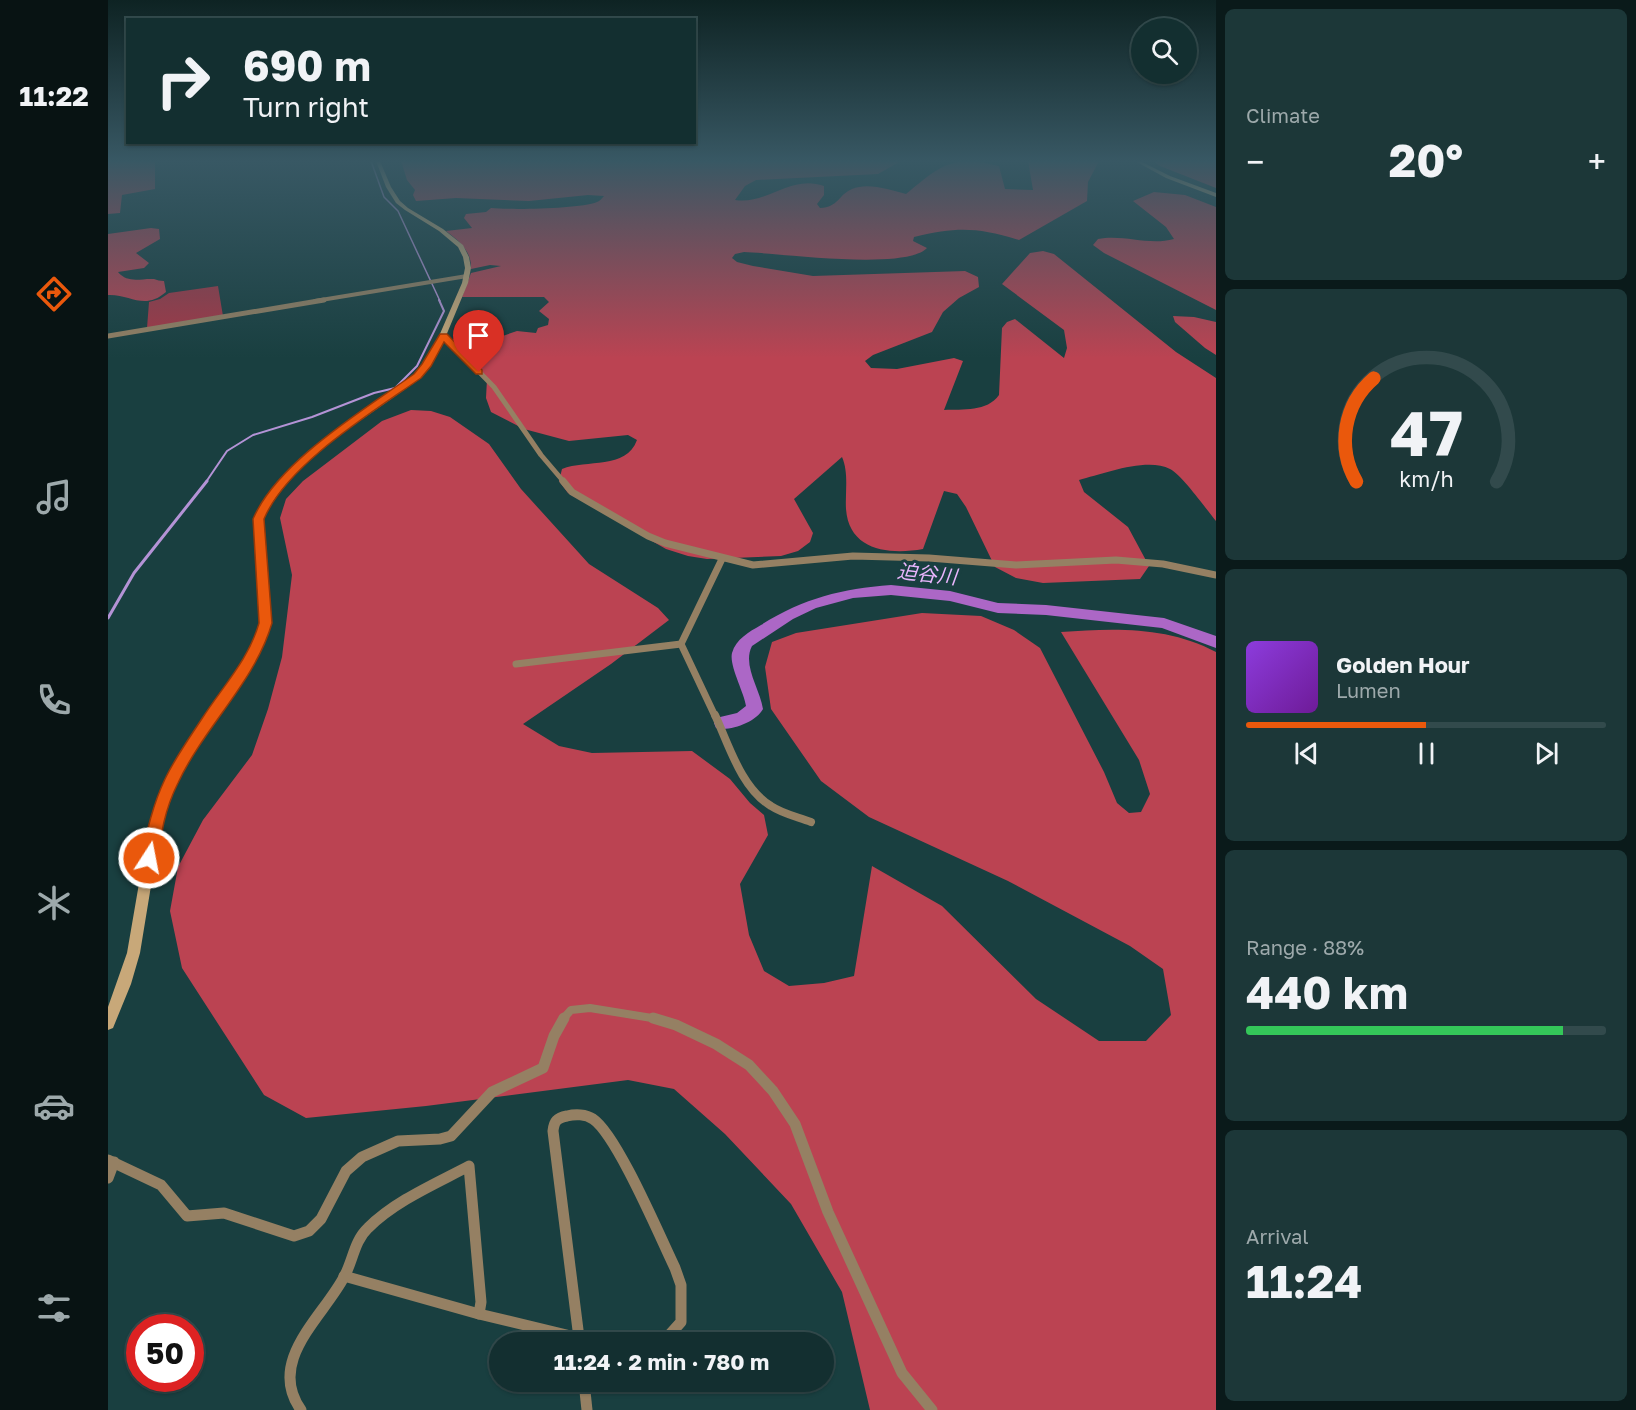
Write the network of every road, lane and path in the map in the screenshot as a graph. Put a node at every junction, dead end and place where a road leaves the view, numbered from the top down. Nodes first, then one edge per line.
1 (433, 227) edge
2 (467, 276) junction
3 (108, 336) edge
4 (444, 336) junction
5 (722, 559) junction
6 (1216, 575) edge
7 (681, 644) junction
8 (516, 664) dead end
9 (811, 822) dead end
10 (108, 1023) edge
11 (111, 1161) edge
12 (108, 1178) edge
13 (344, 1276) junction
14 (479, 1314) junction
15 (548, 1332) edge
16 (578, 1332) edge
17 (672, 1332) edge
18 (585, 1392) edge
19 (301, 1410) edge
20 (587, 1410) edge
21 (932, 1410) edge

1 - 2 main road
2 - 3 street
2 - 4 main road
4 - 5 street
4 - 10 main road
5 - 6 street
5 - 7 street
7 - 8 street
7 - 9 street
11 - 12 street
11 - 21 street
13 - 14 street
13 - 14 street
13 - 19 street
14 - 15 street
16 - 17 street
18 - 20 street

